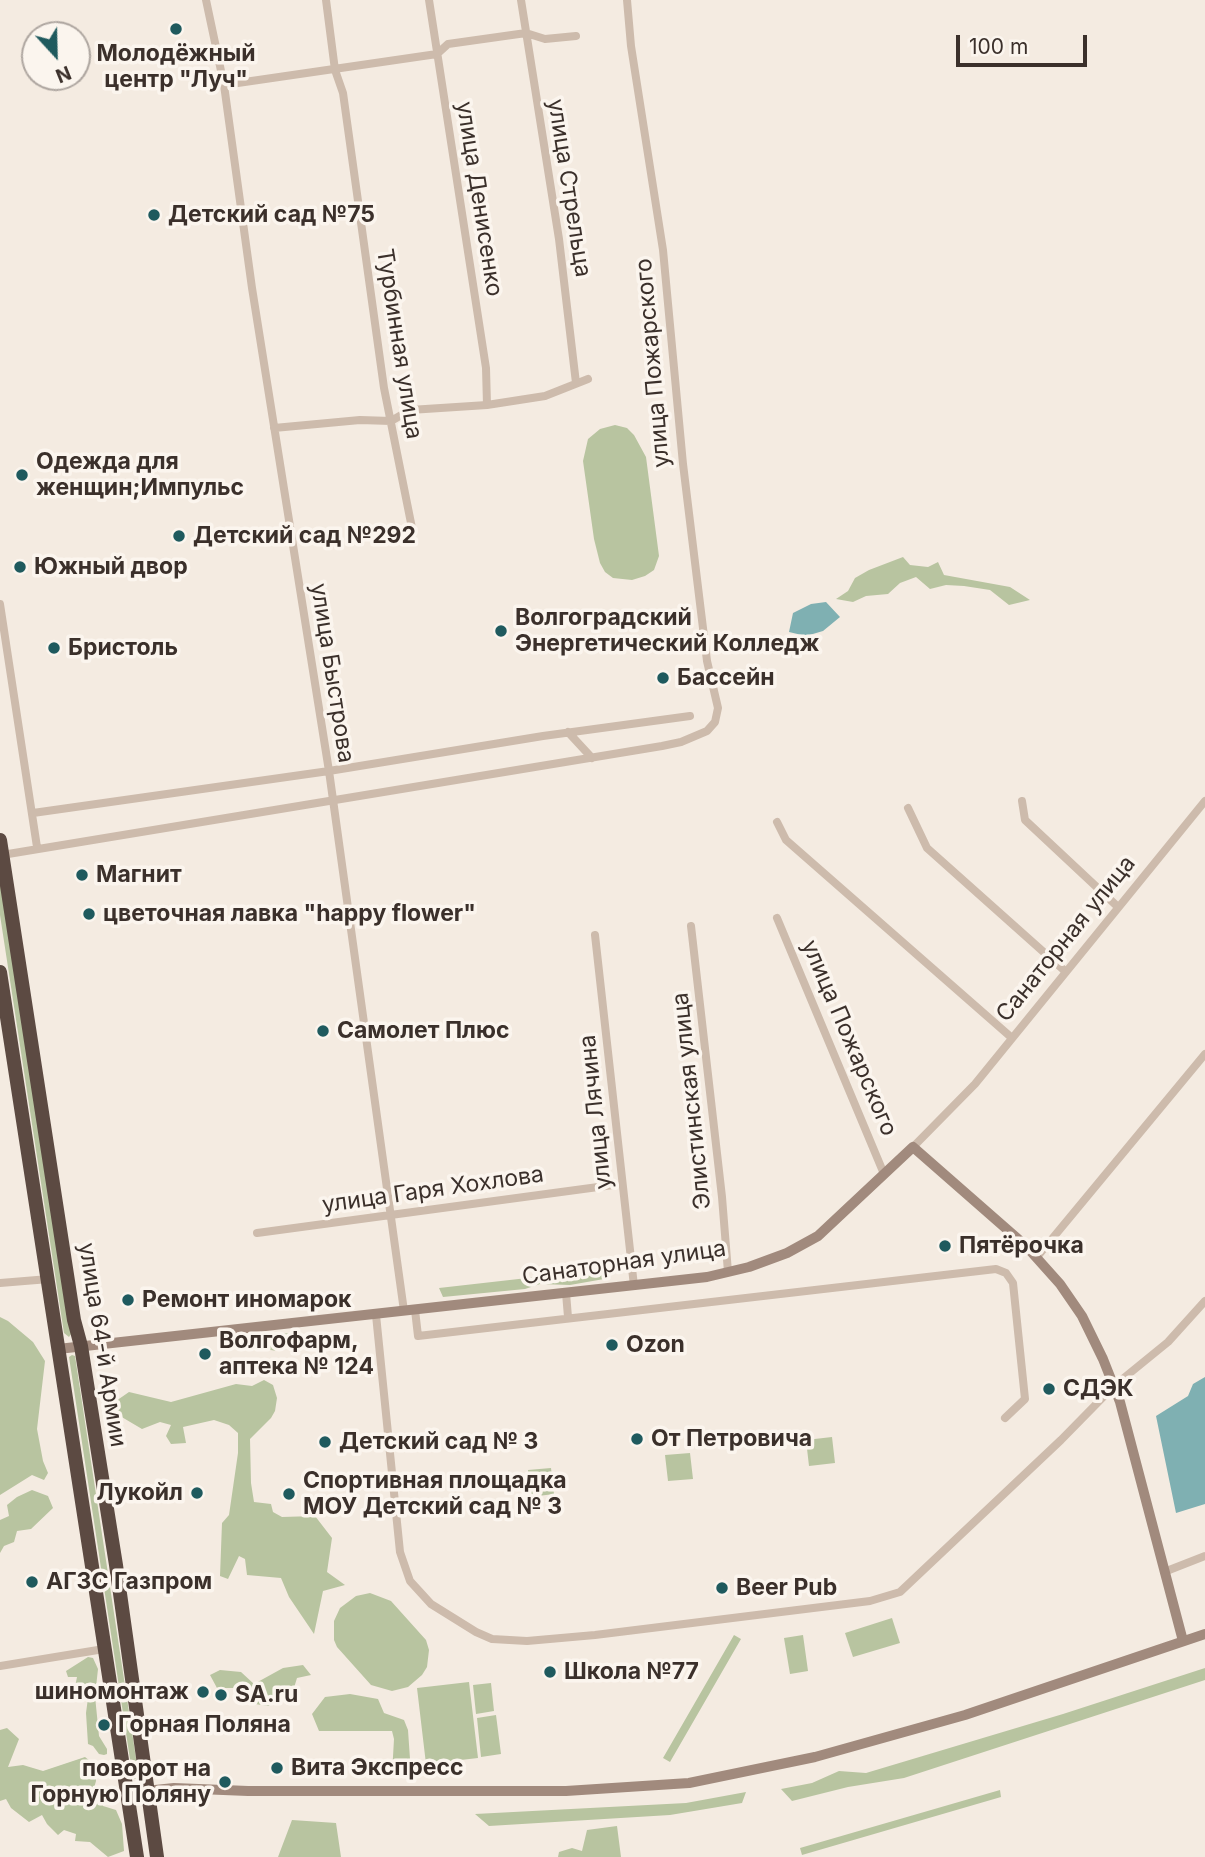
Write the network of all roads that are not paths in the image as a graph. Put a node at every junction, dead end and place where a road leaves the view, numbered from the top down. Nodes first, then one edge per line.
1 (206, 0) edge
2 (326, 0) edge
3 (429, 0) edge
4 (521, 0) edge
5 (627, 0) edge
6 (526, 33) junction
7 (576, 36) dead end
8 (436, 54) junction
9 (335, 70) junction
10 (224, 85) junction
11 (588, 379) dead end
12 (576, 383) junction
13 (487, 405) junction
14 (391, 421) junction
15 (274, 428) junction
16 (412, 528) dead end
17 (0, 604) edge
18 (690, 716) dead end
19 (568, 733) junction
20 (592, 758) junction
21 (329, 771) junction
22 (1022, 801) dead end
23 (1205, 801) edge
24 (333, 802) junction
25 (908, 808) dead end
26 (33, 813) junction
27 (777, 822) dead end
28 (1, 847) edge
29 (37, 847) junction
30 (1118, 907) junction
31 (777, 918) dead end
32 (691, 926) dead end
33 (596, 935) dead end
34 (0, 972) edge
35 (1066, 972) junction
36 (1012, 1038) junction
37 (1205, 1054) edge
38 (913, 1147) junction
39 (884, 1174) junction
40 (613, 1185) dead end
41 (391, 1215) junction
42 (257, 1233) dead end
43 (1037, 1257) junction
44 (728, 1272) junction
45 (49, 1279) junction
46 (0, 1283) edge
47 (634, 1286) junction
48 (566, 1293) junction
49 (1205, 1301) edge
50 (410, 1311) junction
51 (376, 1315) junction
52 (568, 1317) junction
53 (81, 1346) junction
54 (58, 1349) junction
55 (1114, 1386) junction
56 (1004, 1418) dead end
57 (1205, 1556) edge
58 (1164, 1572) junction
59 (1205, 1634) edge
60 (1183, 1641) junction
61 (104, 1649) junction
62 (0, 1666) edge
63 (148, 1790) junction
64 (127, 1793) junction
65 (136, 1857) edge
66 (157, 1857) edge

1 - 10 street, улица Быстрова
2 - 9 street, Турбинная улица
3 - 8 street, улица Денисенко
4 - 6 street, улица Стрельца
5 - 20 street, улица Пожарского
6 - 7 street
6 - 8 street
6 - 12 street, улица Стрельца
8 - 9 street
8 - 13 street, улица Денисенко
9 - 10 street
9 - 14 street, Турбинная улица
10 - 15 street, улица Быстрова
11 - 12 street
12 - 13 street
13 - 14 street
14 - 15 street
14 - 16 street, Турбинная улица
15 - 21 street, улица Быстрова
17 - 26 street
18 - 19 street
19 - 20 street
19 - 21 street
20 - 24 street
21 - 24 street, улица Быстрова
21 - 26 street
22 - 30 street
23 - 30 street, Санаторная улица
24 - 29 street
24 - 41 street, улица Быстрова
25 - 35 street
26 - 29 street
27 - 36 street
28 - 29 street
28 - 53 highway, улица 64-й Армии
30 - 35 street, Санаторная улица
31 - 39 street, улица Пожарского
32 - 44 street, Элистинская улица
33 - 47 street, улица Лячина
34 - 45 highway, улица 64-й Армии
35 - 36 street, Санаторная улица
36 - 38 street, Санаторная улица
37 - 43 street
38 - 39 street, Санаторная улица
38 - 43 street, улица Пожарского
39 - 44 street, Санаторная улица
40 - 41 street, улица Гаря Хохлова
41 - 42 street, улица Гаря Хохлова
41 - 50 street, улица Быстрова
43 - 55 street, улица Пожарского
44 - 47 street, Санаторная улица
45 - 46 street
45 - 54 highway, улица 64-й Армии
47 - 48 street, Санаторная улица
48 - 50 street, Санаторная улица
48 - 52 street
49 - 55 street
50 - 51 street, Санаторная улица
50 - 52 street, улица Быстрова
51 - 53 street, Санаторная улица
51 - 55 street
52 - 56 street
53 - 54 street, Санаторная улица
53 - 63 highway, улица 64-й Армии
54 - 61 highway, улица 64-й Армии
55 - 58 street, улица Пожарского
57 - 58 street
58 - 60 street, улица Пожарского
59 - 60 street
60 - 63 street
61 - 62 street
61 - 64 highway, улица 64-й Армии
63 - 64 street
63 - 66 highway, улица 64-й Армии
64 - 65 highway, улица 64-й Армии

